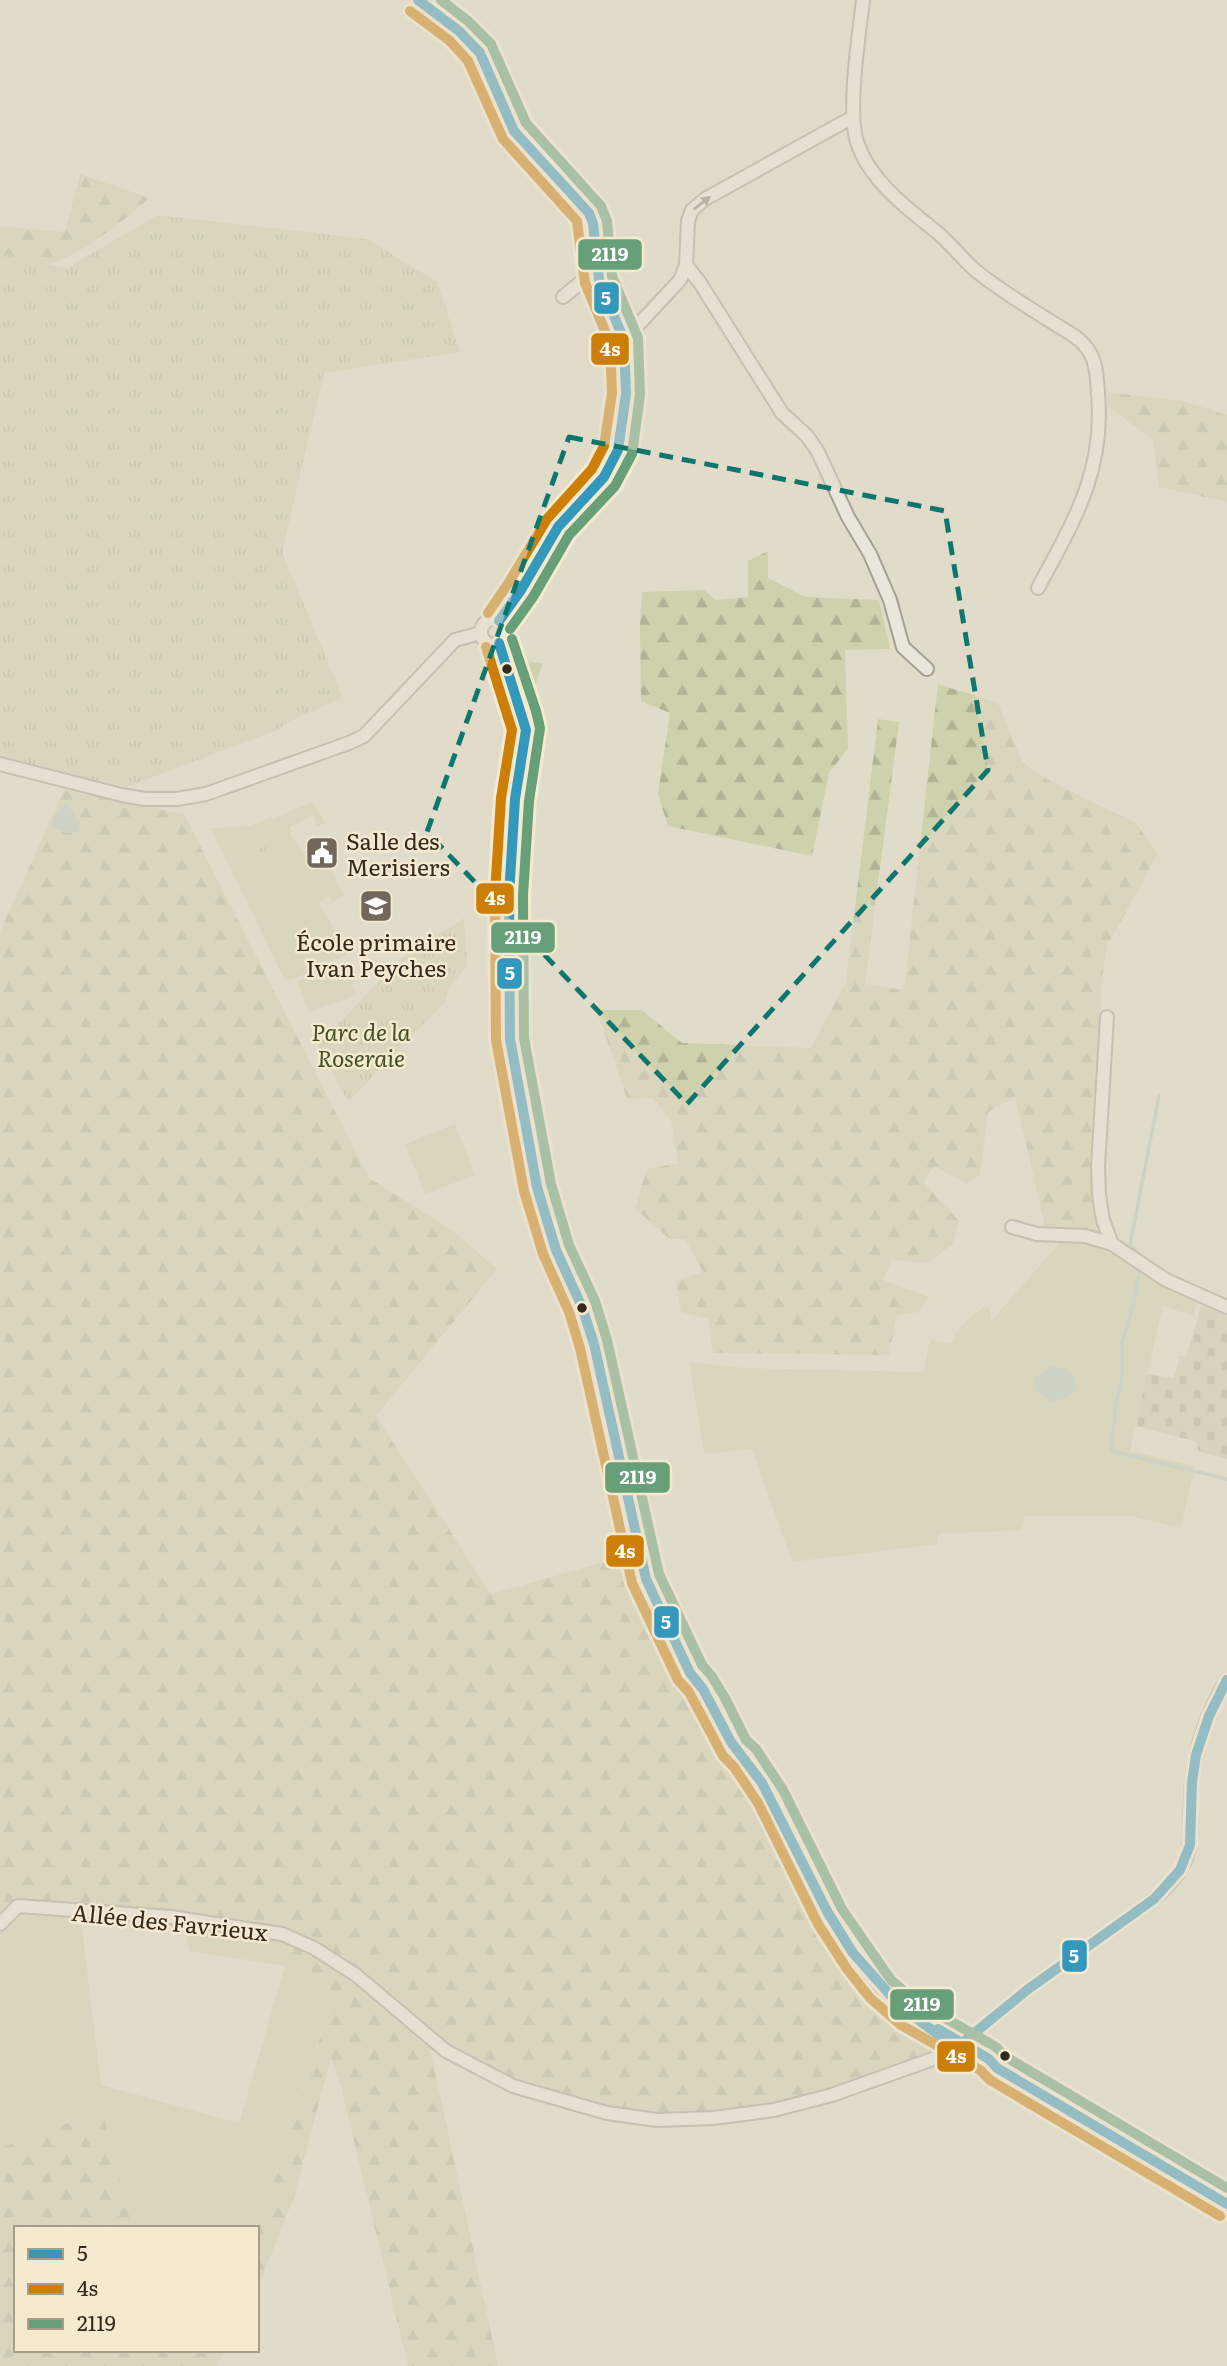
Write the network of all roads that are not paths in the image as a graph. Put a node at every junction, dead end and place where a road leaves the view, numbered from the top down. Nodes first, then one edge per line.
1 (418, 0) edge
2 (863, 0) edge
3 (853, 117) junction
4 (686, 265) junction
5 (599, 280) junction
6 (562, 297) dead end
7 (624, 340) junction
8 (1038, 588) dead end
9 (499, 621) junction
10 (481, 632) junction
11 (499, 643) junction
12 (927, 669) dead end
13 (0, 764) edge
14 (1107, 1017) dead end
15 (1013, 1227) dead end
16 (1112, 1244) junction
17 (1227, 1307) edge
18 (1227, 1680) edge
19 (0, 1924) edge
20 (958, 2046) junction
21 (1227, 2204) edge

1 - 5 street
2 - 3 street
4 -> 3 street
3 - 8 street
4 - 7 street
4 - 12 street
5 - 6 street
5 - 7 street
7 - 9 street
9 - 10 street
9 - 11 street
10 - 11 street
10 - 13 street
11 - 20 street
14 - 16 street
15 - 16 street
16 - 17 street
18 - 20 street, Allée des Favrieux
19 - 20 street, Allée des Favrieux
20 - 21 street

